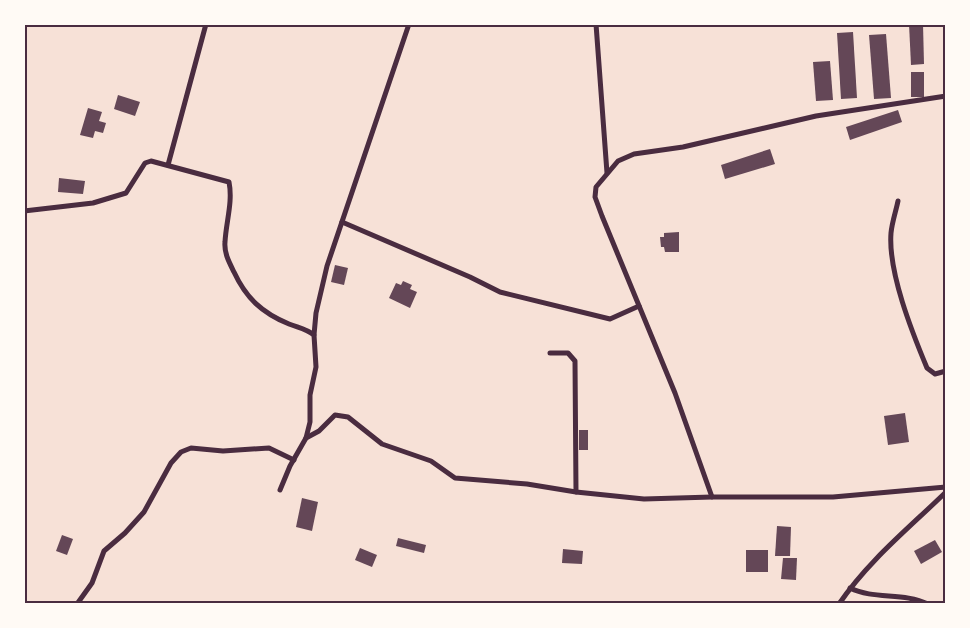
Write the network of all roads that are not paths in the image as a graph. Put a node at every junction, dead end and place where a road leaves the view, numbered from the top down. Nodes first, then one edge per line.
1 (206, 24) edge
2 (409, 24) edge
3 (596, 24) edge
4 (946, 96) edge
5 (168, 165) junction
6 (607, 173) junction
7 (898, 201) dead end
8 (24, 211) edge
9 (342, 222) junction
10 (639, 306) junction
11 (314, 335) junction
12 (550, 353) dead end
13 (946, 371) edge
14 (310, 422) junction
15 (319, 431) junction
16 (306, 438) junction
17 (294, 460) junction
18 (946, 487) edge
19 (280, 490) dead end
20 (576, 492) junction
21 (946, 492) edge
22 (712, 497) junction
23 (850, 588) junction
24 (77, 604) edge
25 (839, 604) edge
26 (928, 604) edge

1 - 5 street
2 - 9 street
3 - 6 street
4 - 6 street
5 - 8 street
5 - 11 street
6 - 10 street
7 - 13 street
9 - 10 street
9 - 11 street
10 - 22 street
11 - 14 street
12 - 20 street
14 - 15 street
14 - 16 street
15 - 16 street
15 - 20 street
16 - 17 street
17 - 19 street
17 - 24 street
18 - 22 street
20 - 22 street
21 - 23 street
23 - 25 street
23 - 26 street

